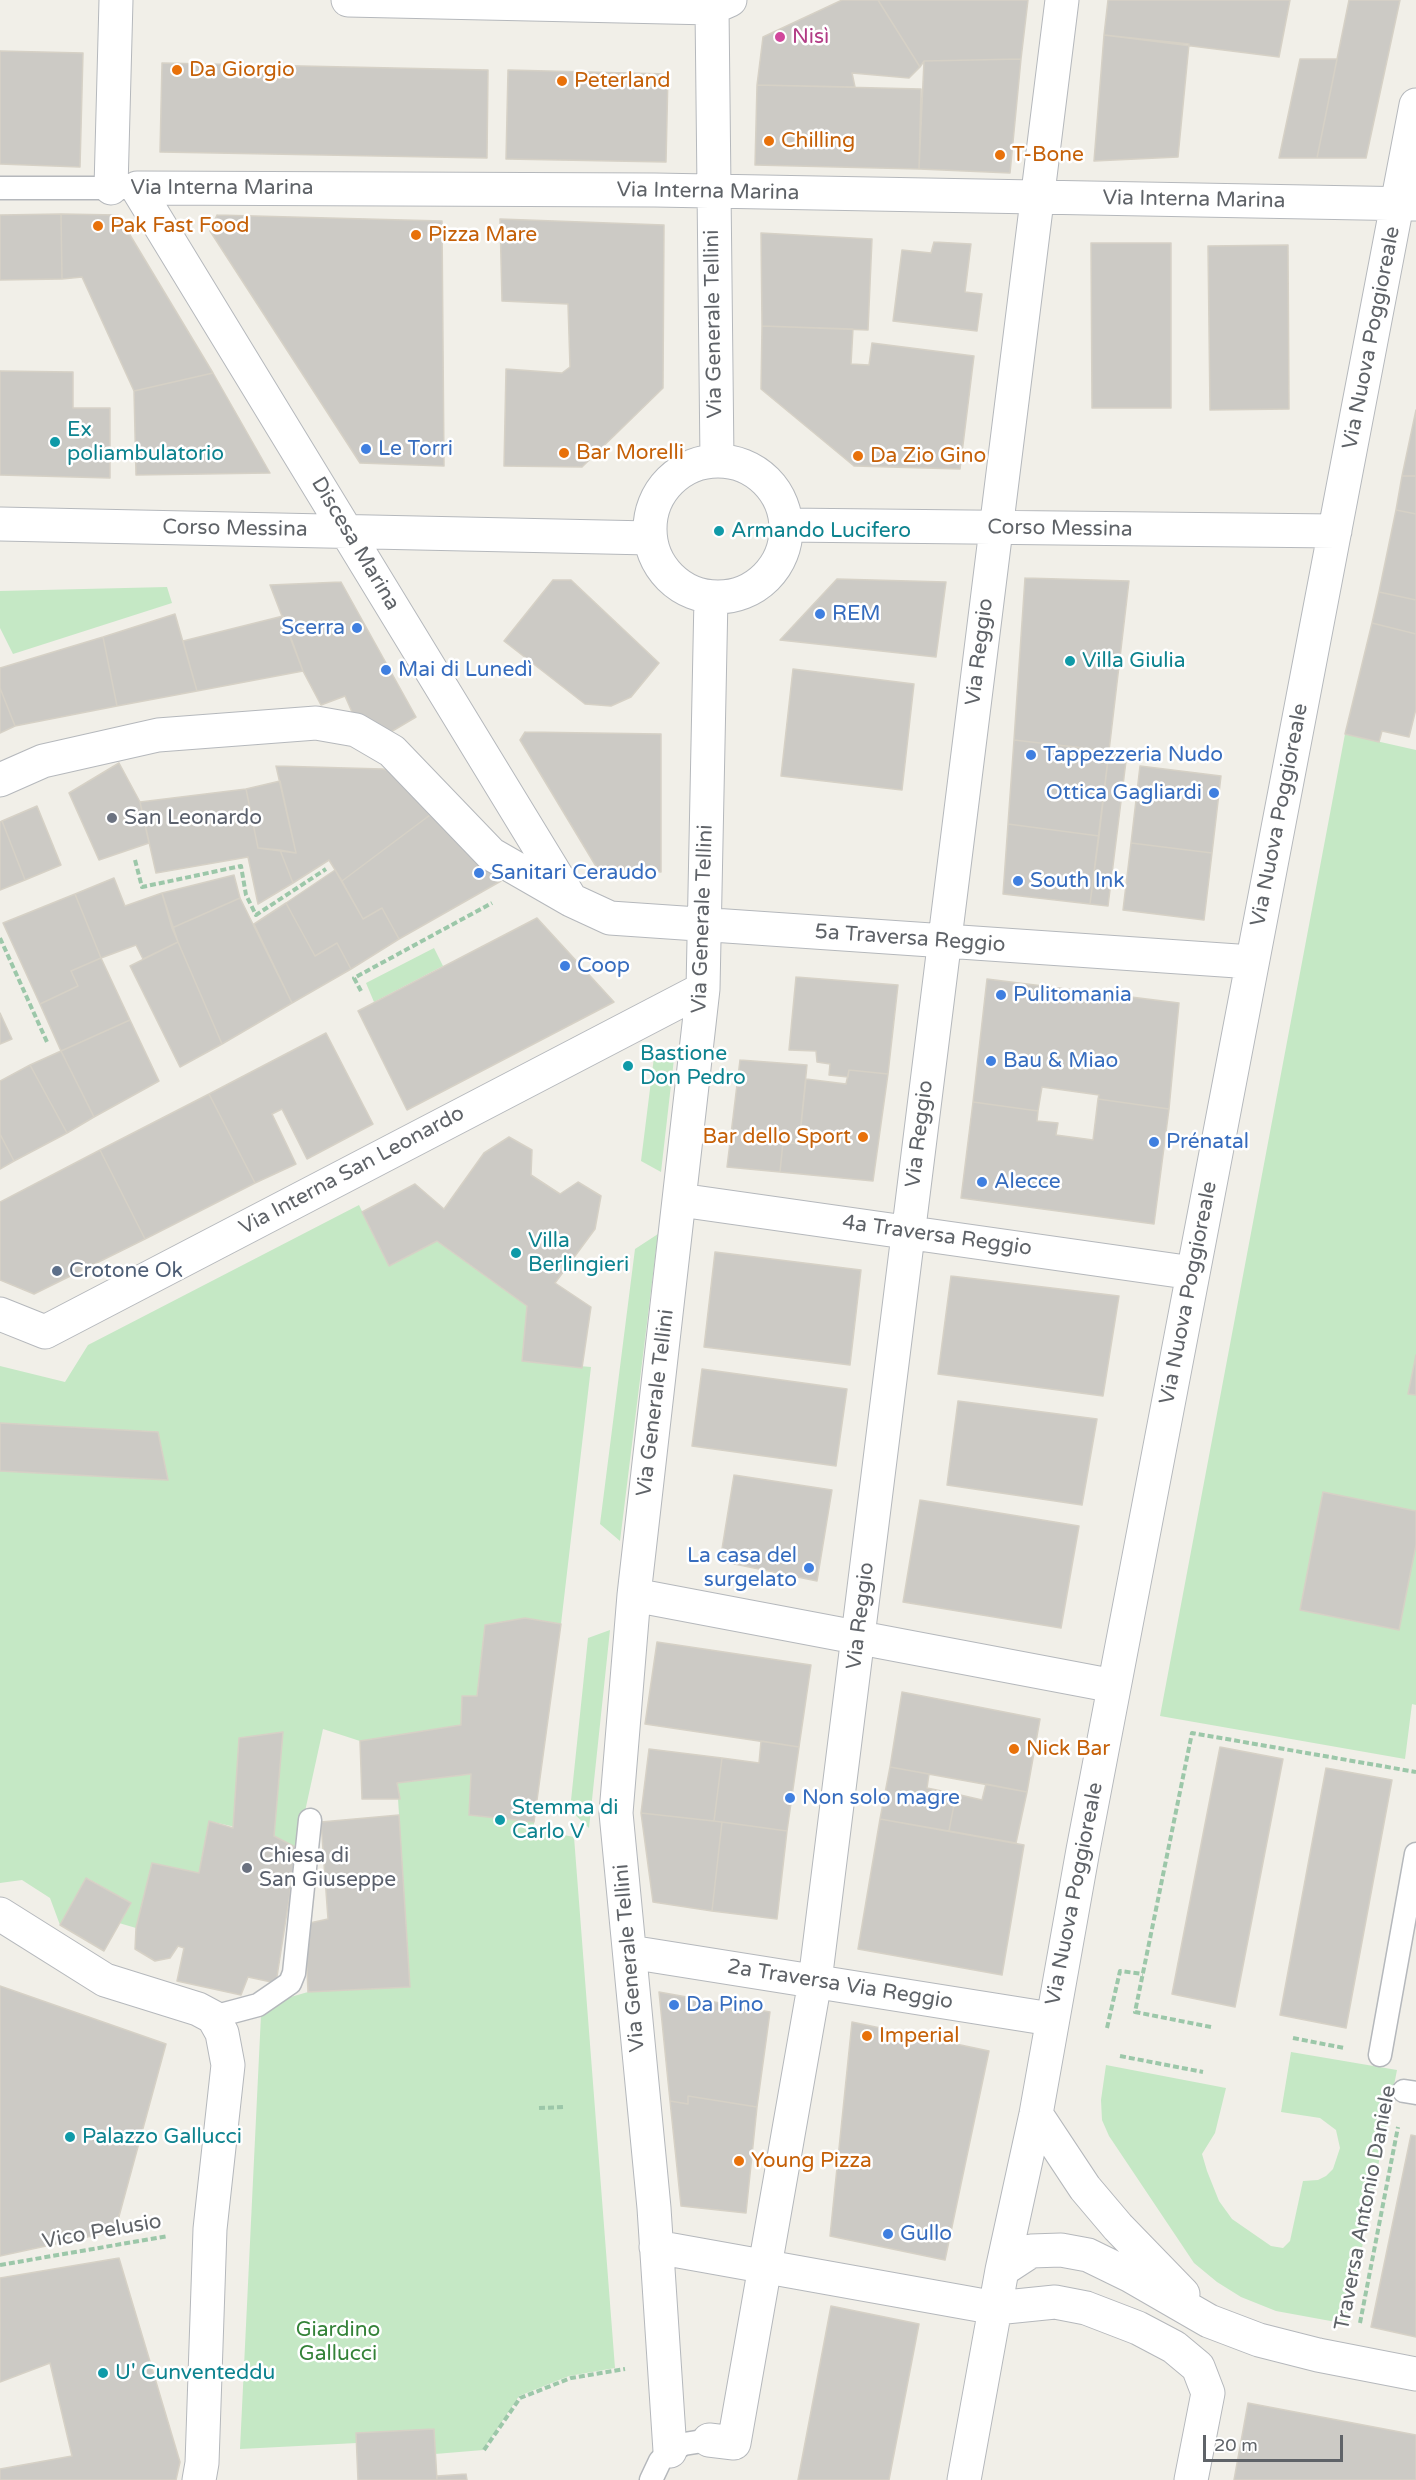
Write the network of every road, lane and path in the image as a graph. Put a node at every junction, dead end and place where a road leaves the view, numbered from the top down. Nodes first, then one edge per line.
1 (116, 0) edge
2 (348, 0) edge
3 (1062, 0) edge
4 (721, 4) edge
5 (1416, 105) edge
6 (0, 188) edge
7 (124, 188) junction
8 (712, 191) junction
9 (1037, 197) junction
10 (1407, 204) edge
11 (717, 460) junction
12 (0, 524) edge
13 (786, 525) junction
14 (996, 528) junction
15 (1335, 531) junction
16 (348, 532) junction
17 (650, 538) junction
18 (711, 597) junction
19 (0, 780) edge
20 (135, 860) dead end
21 (326, 869) dead end
22 (571, 900) junction
23 (482, 908) dead end
24 (704, 926) junction
25 (0, 938) edge
26 (944, 941) junction
27 (1252, 962) junction
28 (703, 989) junction
29 (361, 991) dead end
30 (47, 1042) dead end
31 (680, 1200) junction
32 (908, 1232) junction
33 (1193, 1273) junction
34 (0, 1314) edge
35 (634, 1595) junction
36 (858, 1637) junction
37 (1114, 1686) junction
38 (1416, 1772) edge
39 (310, 1820) dead end
40 (1416, 1854) edge
41 (0, 1914) edge
42 (1410, 1923) edge
43 (630, 1952) junction
44 (1143, 1974) junction
45 (815, 1981) junction
46 (213, 2017) junction
47 (1051, 2019) junction
48 (1211, 2027) dead end
49 (1107, 2028) dead end
50 (1119, 2055) dead end
51 (1380, 2055) dead end
52 (1203, 2072) dead end
53 (1410, 2092) edge
54 (565, 2107) dead end
55 (539, 2108) dead end
56 (1036, 2114) junction
57 (210, 2229) junction
58 (656, 2247) junction
59 (0, 2265) edge
60 (767, 2266) junction
61 (1002, 2271) junction
62 (996, 2308) junction
63 (1209, 2320) junction
64 (1353, 2362) junction
65 (615, 2370) dead end
66 (1416, 2374) edge
67 (709, 2440) joint
68 (484, 2450) dead end
69 (670, 2451) junction
70 (199, 2480) edge
71 (651, 2480) edge
72 (964, 2480) edge
73 (1191, 2480) edge

1 - 7 street
2 - 4 street
3 - 9 street, Via Reggio
4 - 8 street, Via Generale Tellini
5 - 10 street, Via Nuova Poggioreale
6 - 7 lane, Via Interna Marina
7 - 8 street, Via Interna Marina
7 - 16 street, Discesa Marina
8 - 9 street, Via Interna Marina
8 - 11 street, Via Generale Tellini
9 - 10 street, Via Interna Marina
9 - 14 street, Via Reggio
10 - 15 street, Via Nuova Poggioreale
11 - 13 street
11 - 17 street
12 - 16 street, Corso Messina
13 - 14 street, Corso Messina
13 - 18 street
14 - 15 street, Corso Messina
14 - 26 street, Via Reggio
15 - 27 street, Via Nuova Poggioreale
16 - 17 street, Corso Messina
16 - 22 street, Discesa Marina
17 - 18 street
18 - 24 street, Via Generale Tellini
19 - 22 street, 5a Traversa Reggio
20 - 21 path
22 - 24 street, 5a Traversa Reggio
23 - 29 path
24 - 26 street, 5a Traversa Reggio
24 - 28 street, Via Generale Tellini
25 - 30 path
26 - 27 street, 5a Traversa Reggio
26 - 32 street, Via Reggio
27 - 33 street, Via Nuova Poggioreale
28 - 31 street, Via Generale Tellini
28 - 34 street, Via Interna San Leonardo
31 - 32 street, 4a Traversa Reggio
31 - 35 street, Via Generale Tellini
32 - 33 street, 4a Traversa Reggio
32 - 36 street, Via Reggio
33 - 37 street, Via Nuova Poggioreale
35 - 36 street
35 - 43 street, Via Generale Tellini
36 - 37 street
36 - 45 street, Via Reggio
37 - 47 street, Via Nuova Poggioreale
38 - 44 path
39 - 46 lane
40 - 42 lane
41 - 46 street
42 - 51 lane
43 - 45 street, 2a Traversa Via Reggio
43 - 58 street, Via Generale Tellini
44 - 48 path
44 - 49 path
45 - 47 street, 2a Traversa Via Reggio
45 - 60 street, Via Reggio
46 - 57 street
47 - 56 street, Via Nuova Poggioreale
50 - 52 path
53 - 64 path, Traversa Antonio Daniele
54 - 55 path
56 - 61 street, Via Nuova Poggioreale
56 - 63 street
57 - 59 path, Vico Pelusio
57 - 70 street
58 - 60 street
58 - 69 street, Via Generale Tellini
60 - 62 street
60 - 67 street, Via Reggio
61 - 62 street, Via Nuova Poggioreale
61 - 63 street
62 - 72 street, Via Nuova Poggioreale
62 - 73 street
63 - 64 street
64 - 66 street
65 - 68 path
67 - 69 lane
69 - 71 lane

